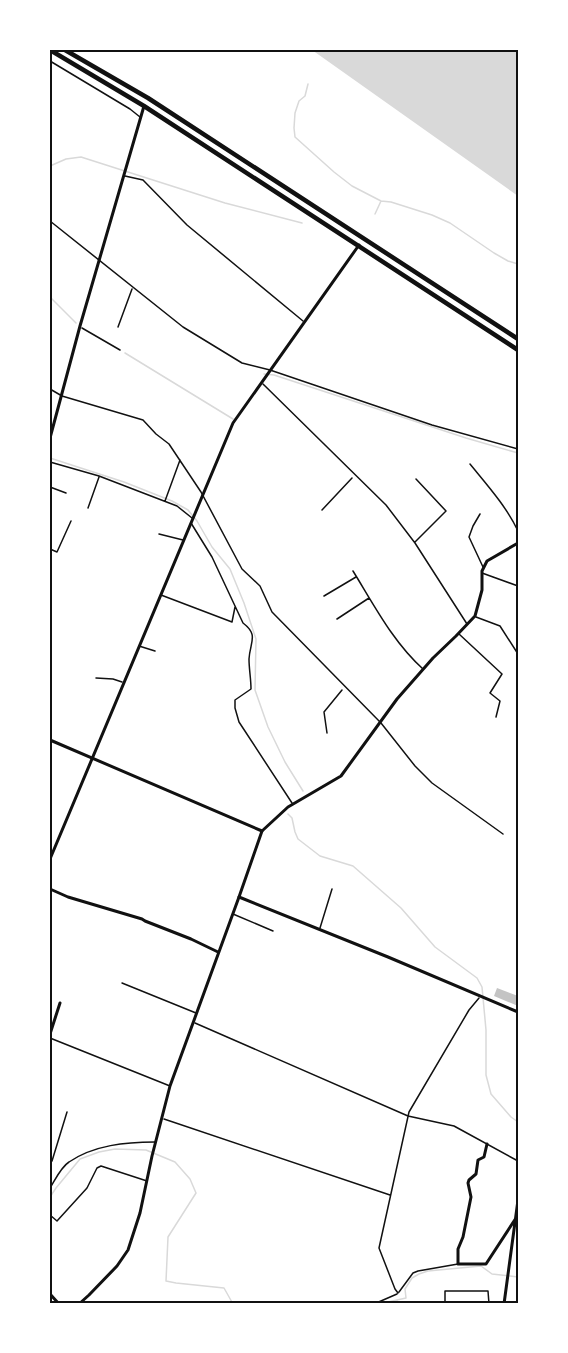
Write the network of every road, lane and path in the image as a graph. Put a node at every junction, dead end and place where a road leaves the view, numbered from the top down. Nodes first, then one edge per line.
1 (50, 50) edge
2 (65, 50) edge
3 (50, 61) edge
4 (144, 106) junction
5 (141, 118) junction
6 (124, 176) junction
7 (50, 221) edge
8 (359, 246) junction
9 (99, 262) junction
10 (132, 287) junction
11 (304, 322) junction
12 (80, 326) junction
13 (118, 327) dead end
14 (519, 339) edge
15 (120, 350) dead end
16 (519, 350) edge
17 (270, 370) junction
18 (261, 383) junction
19 (50, 390) edge
20 (62, 396) junction
21 (50, 438) edge
22 (519, 449) edge
23 (180, 460) junction
24 (50, 462) edge
25 (470, 464) dead end
26 (355, 475) junction
27 (99, 476) junction
28 (416, 479) dead end
29 (50, 487) edge
30 (66, 493) dead end
31 (202, 495) junction
32 (165, 502) junction
33 (87, 508) dead end
34 (322, 510) dead end
35 (480, 514) dead end
36 (192, 520) junction
37 (71, 521) dead end
38 (519, 531) edge
39 (159, 534) dead end
40 (183, 540) junction
41 (415, 543) junction
42 (519, 543) edge
43 (50, 549) edge
44 (483, 568) junction
45 (353, 571) dead end
46 (482, 573) junction
47 (356, 577) junction
48 (519, 586) edge
49 (160, 595) junction
50 (324, 596) dead end
51 (369, 598) junction
52 (235, 605) junction
53 (475, 616) junction
54 (337, 619) dead end
55 (467, 625) junction
56 (459, 633) junction
57 (139, 646) junction
58 (155, 651) dead end
59 (519, 654) edge
60 (424, 669) junction
61 (96, 678) dead end
62 (123, 682) junction
63 (345, 685) junction
64 (496, 717) dead end
65 (381, 723) junction
66 (327, 733) dead end
67 (50, 740) edge
68 (91, 757) junction
69 (293, 804) junction
70 (261, 831) junction
71 (503, 834) dead end
72 (50, 859) edge
73 (50, 888) edge
74 (332, 889) dead end
75 (239, 897) junction
76 (232, 914) junction
77 (319, 929) junction
78 (273, 932) dead end
79 (218, 952) junction
80 (122, 983) dead end
81 (480, 996) junction
82 (60, 1003) dead end
83 (519, 1012) edge
84 (197, 1014) junction
85 (194, 1023) junction
86 (50, 1036) edge
87 (170, 1086) junction
88 (67, 1112) dead end
89 (408, 1116) junction
90 (163, 1118) junction
91 (156, 1142) junction
92 (487, 1144) junction
93 (50, 1161) edge
94 (519, 1161) edge
95 (148, 1181) junction
96 (50, 1188) edge
97 (390, 1195) junction
98 (519, 1200) edge
99 (50, 1215) edge
100 (516, 1218) junction
101 (458, 1264) junction
102 (398, 1293) junction
103 (50, 1294) edge
104 (59, 1304) edge
105 (78, 1304) edge
106 (374, 1304) edge
107 (445, 1304) edge
108 (489, 1304) edge
109 (504, 1304) edge

1 - 4 main road
2 - 14 main road
3 - 5 lane
4 - 5 street
4 - 8 main road
5 - 6 street
6 - 9 street
6 - 11 lane
7 - 9 lane
8 - 11 street
8 - 16 main road
9 - 10 lane
9 - 12 street
10 - 13 lane
10 - 17 lane
11 - 17 street
12 - 15 lane
12 - 20 street
17 - 18 street
17 - 22 lane
18 - 26 lane
18 - 31 street
19 - 20 lane
20 - 21 street
20 - 23 lane
23 - 31 lane
23 - 32 lane
24 - 27 lane
25 - 38 lane
26 - 34 path
26 - 41 lane
27 - 32 lane
27 - 33 lane
28 - 41 lane
29 - 30 lane
31 - 36 street
31 - 63 lane
32 - 36 lane
35 - 44 lane
36 - 40 street
36 - 52 lane
37 - 43 lane
39 - 40 lane
40 - 49 street
41 - 55 lane
42 - 44 street
44 - 46 street
45 - 47 lane
46 - 48 lane
46 - 53 street
47 - 50 lane
47 - 51 lane
49 - 52 lane
49 - 57 street
51 - 54 lane
51 - 60 lane
52 - 69 lane
53 - 55 street
53 - 59 lane
55 - 56 street
56 - 60 street
56 - 64 lane
57 - 58 lane
57 - 62 street
60 - 65 street
61 - 62 lane
62 - 68 street
63 - 65 lane
63 - 66 path
65 - 69 street
65 - 71 lane
67 - 68 street
68 - 70 street
68 - 72 street
69 - 70 street
70 - 75 street
73 - 79 street
74 - 77 lane
75 - 76 street
75 - 77 street
76 - 78 lane
76 - 79 street
77 - 81 street
79 - 84 street
80 - 84 lane
81 - 83 street
81 - 89 lane
82 - 86 street
84 - 85 street
85 - 87 street
85 - 89 lane
86 - 87 lane
87 - 90 street
88 - 93 lane
89 - 92 lane
89 - 97 lane
90 - 91 street
90 - 97 lane
91 - 95 street
91 - 96 lane
92 - 94 lane
92 - 101 street
95 - 99 lane
95 - 105 street
97 - 102 lane
98 - 100 street
100 - 101 street
100 - 109 street
101 - 102 lane
102 - 106 lane
103 - 104 street
107 - 108 lane

